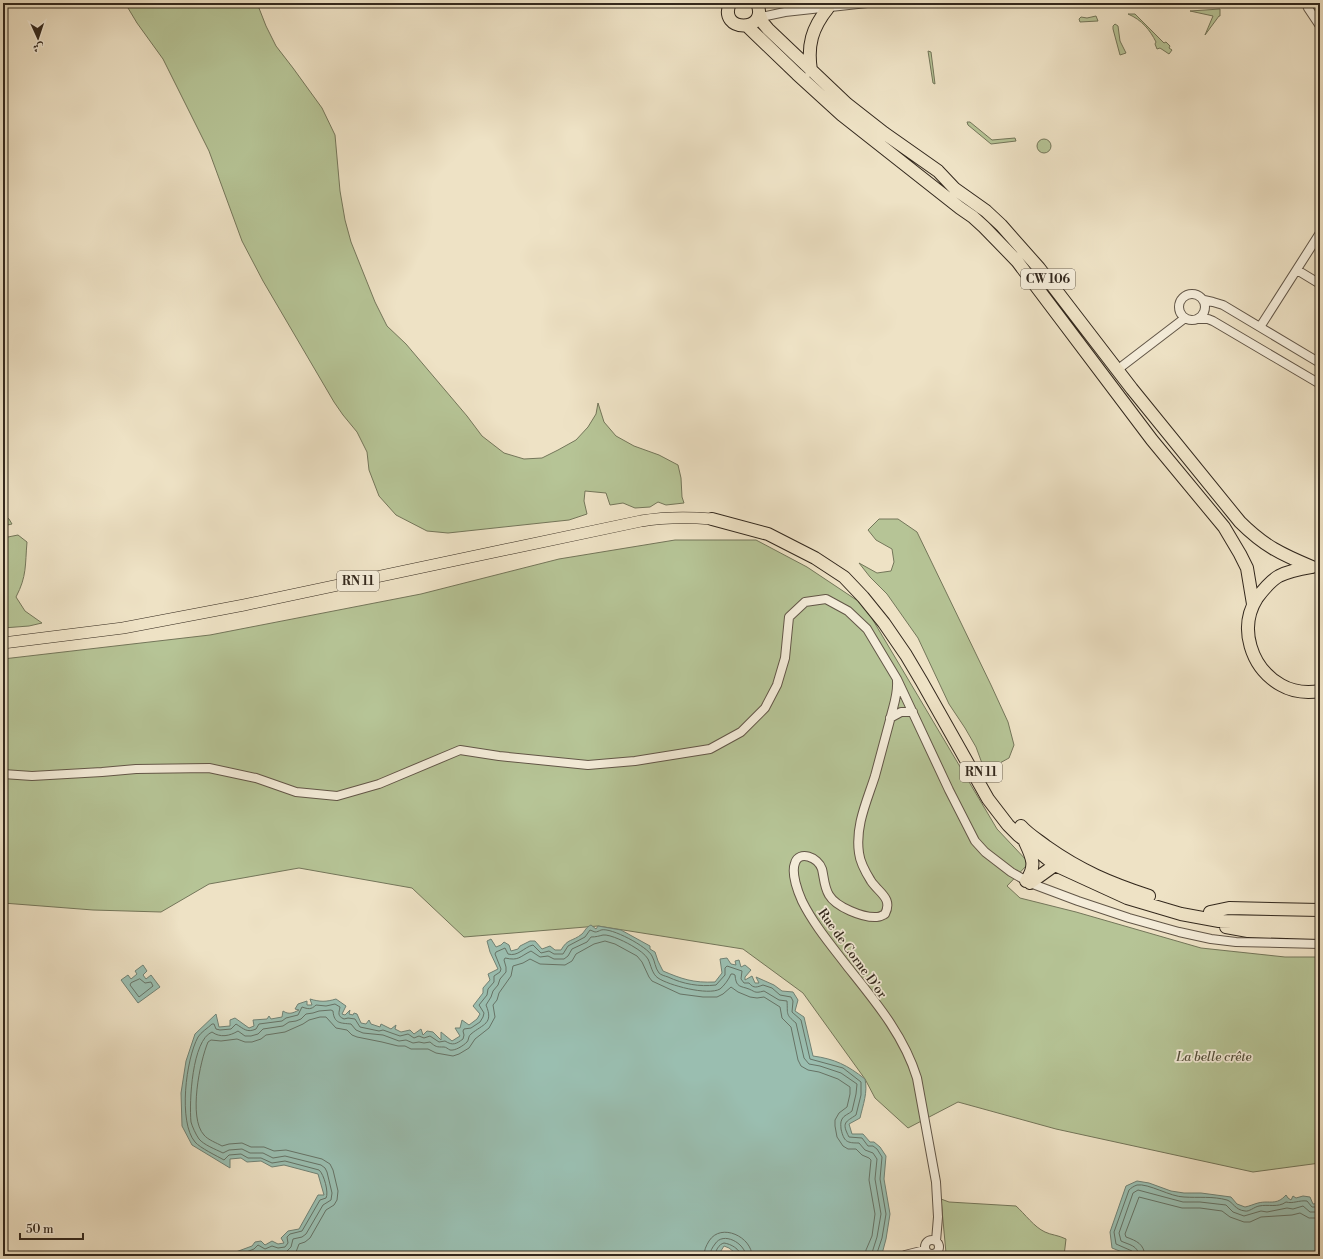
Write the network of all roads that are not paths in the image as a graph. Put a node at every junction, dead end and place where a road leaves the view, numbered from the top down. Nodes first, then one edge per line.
1 (867, 3) edge
2 (1306, 3) edge
3 (728, 5) edge
4 (828, 8) junction
5 (758, 13) edge
6 (747, 26) junction
7 (1320, 26) edge
8 (811, 71) junction
9 (1319, 236) edge
10 (1297, 270) junction
11 (1320, 284) edge
12 (1204, 300) junction
13 (1184, 318) junction
14 (1197, 320) junction
15 (1260, 327) junction
16 (1320, 363) edge
17 (1117, 370) junction
18 (1320, 384) edge
19 (712, 518) junction
20 (1316, 568) edge
21 (1253, 604) junction
22 (3, 643) edge
23 (897, 678) junction
24 (1316, 693) edge
25 (913, 712) junction
26 (890, 718) junction
27 (3, 774) edge
28 (1025, 841) junction
29 (1054, 866) junction
30 (1087, 872) junction
31 (1028, 882) junction
32 (1320, 910) edge
33 (1206, 915) junction
34 (1320, 917) edge
35 (1320, 923) edge
36 (1320, 933) edge
37 (1320, 944) edge
38 (936, 1241) junction
39 (926, 1250) junction
40 (935, 1254) junction
41 (905, 1255) edge
42 (945, 1256) edge

1 - 4 street
2 - 7 street
3 - 6 highway
4 - 5 street
4 - 8 highway
5 - 6 highway
5 - 8 highway, CW 106
6 - 21 highway, CW 106
8 - 17 highway, CW 106
9 - 10 street
10 - 11 street
10 - 15 street
12 - 13 street
12 - 14 street
12 - 15 street
13 - 14 street
13 - 17 street
14 - 18 street
15 - 16 street
17 - 20 highway, CW 106
19 - 22 main road, RN 11
19 - 28 highway, RN 11
19 - 30 highway, RN 11
20 - 21 highway
21 - 24 highway
23 - 25 street
23 - 26 street
23 - 27 street
25 - 26 street
25 - 31 street
26 - 38 street, Rue de Corne D'or
28 - 29 highway, RN 11
28 - 31 highway
29 - 30 highway
29 - 31 highway
29 - 33 highway, RN 11
30 - 33 highway, RN 11
31 - 37 street
32 - 33 highway
33 - 34 highway, RN 11
33 - 35 highway, RN 11
33 - 36 highway
38 - 39 street
38 - 40 street
39 - 40 street
39 - 41 street
40 - 42 street

